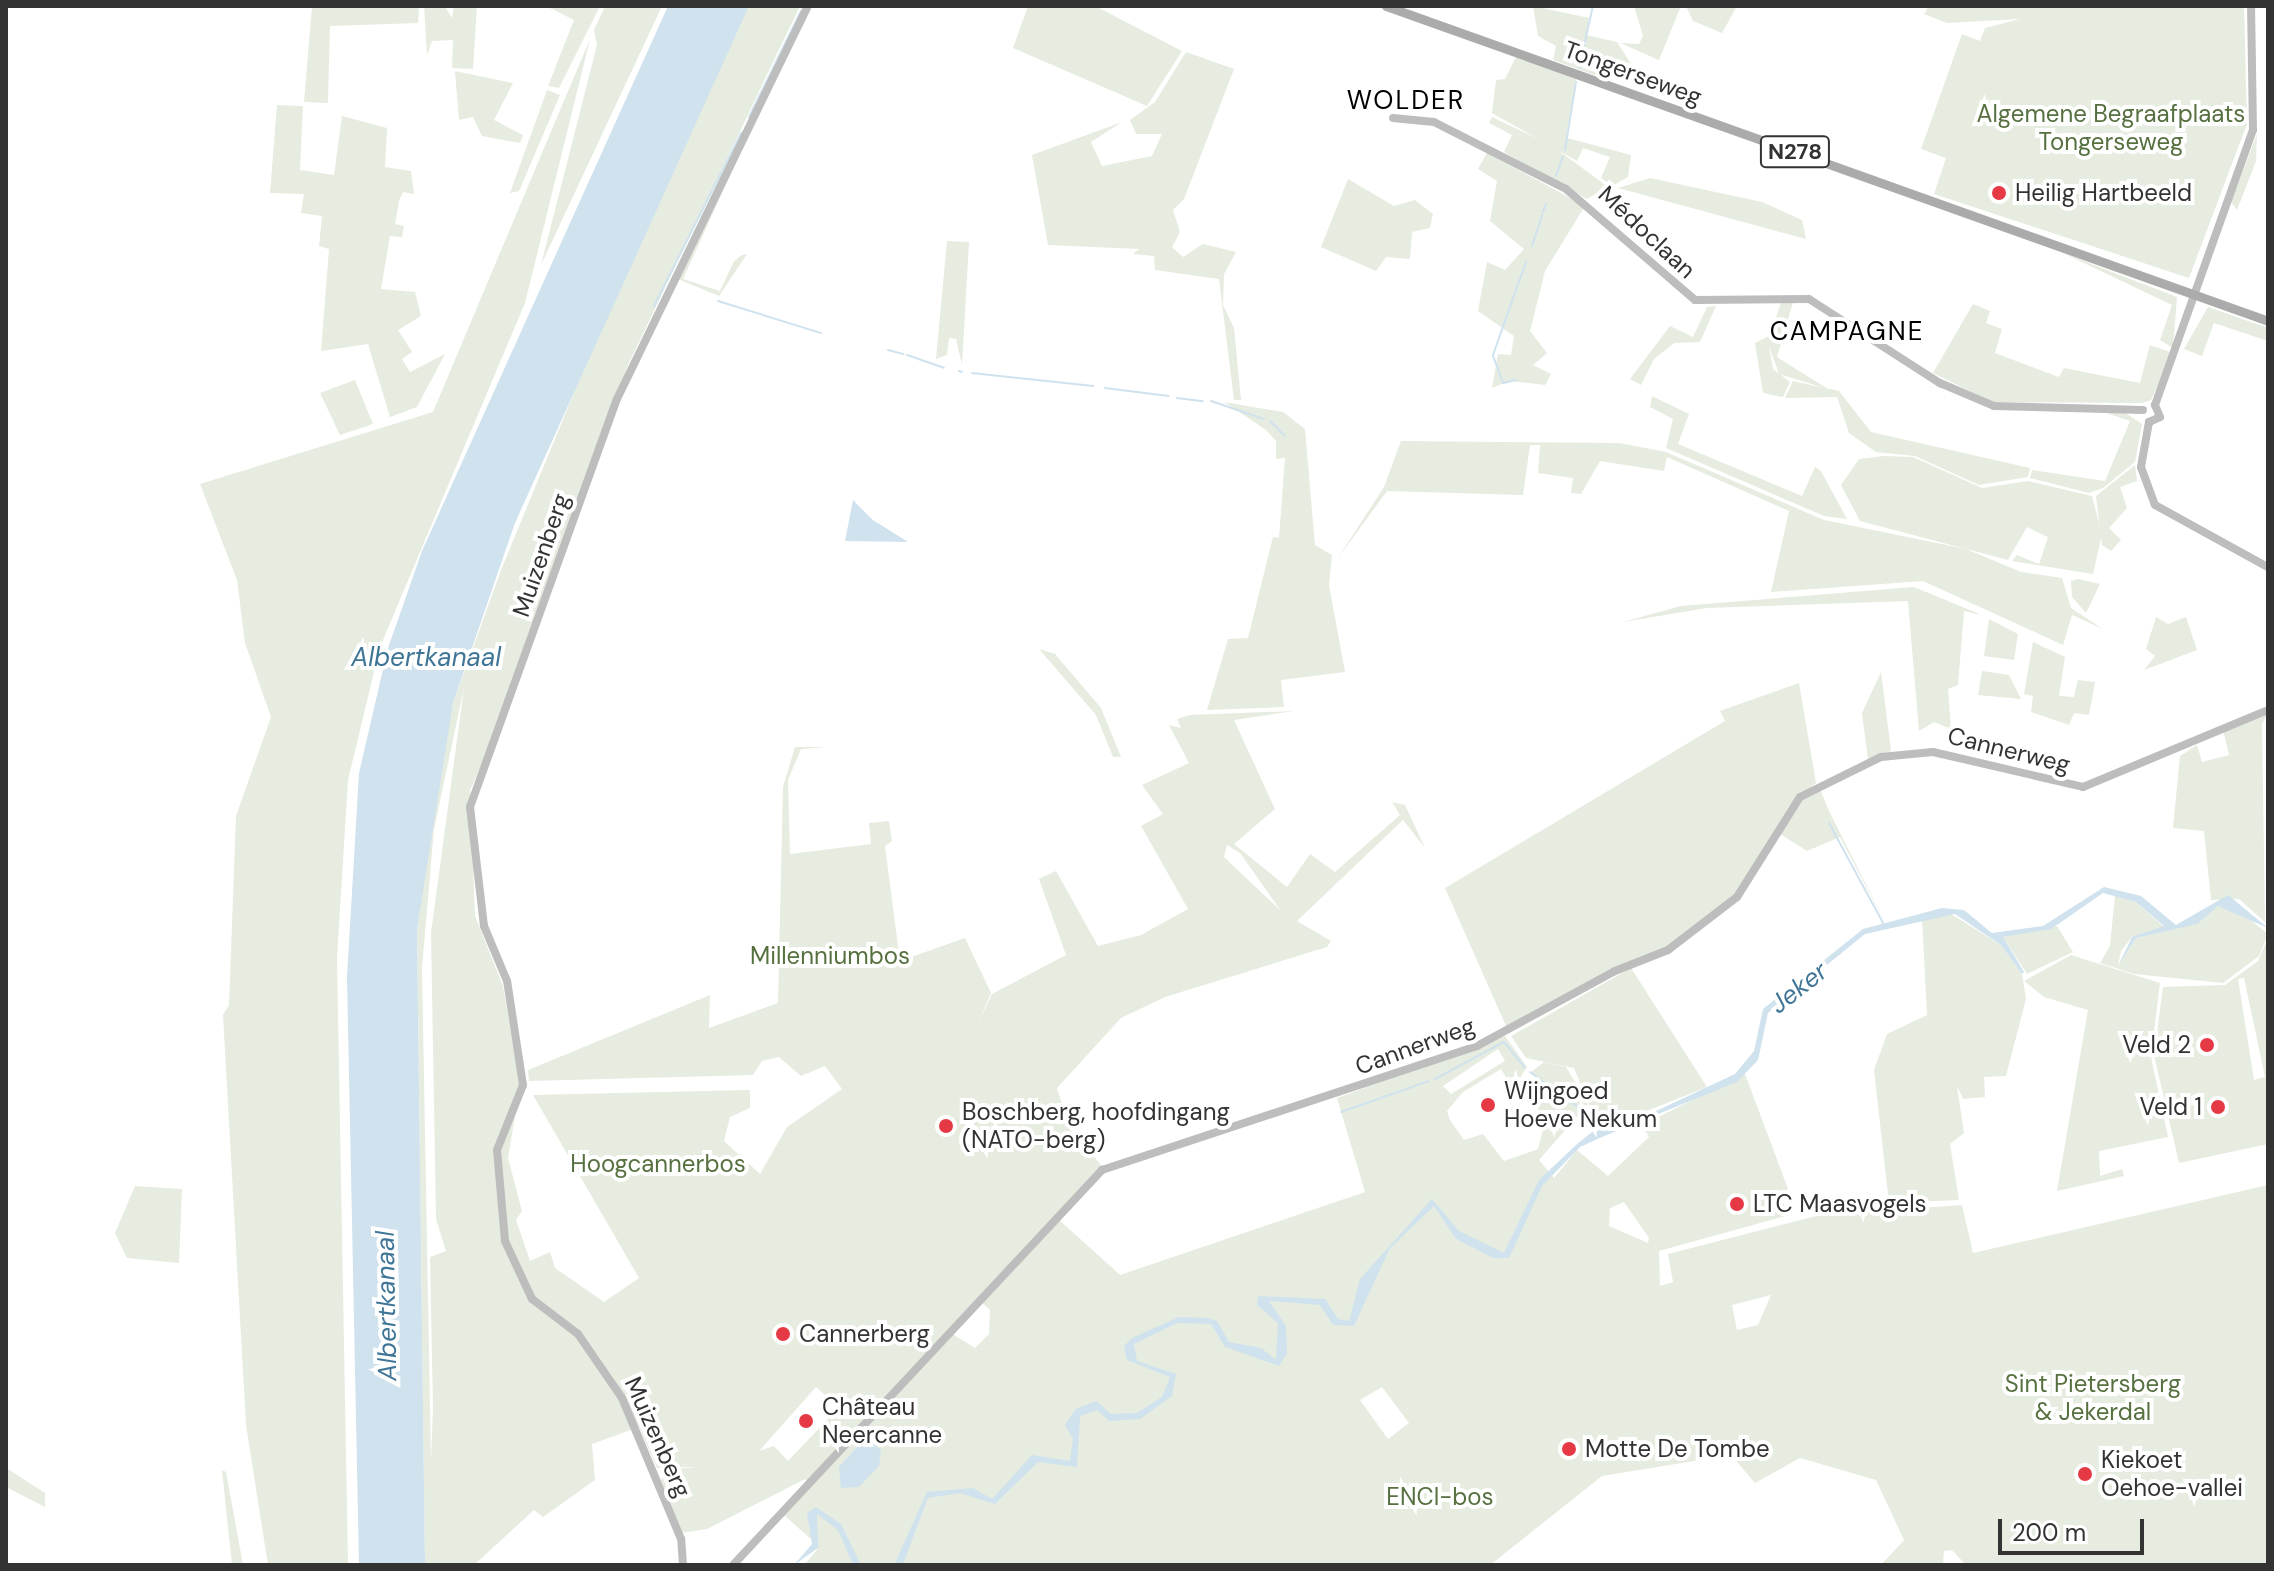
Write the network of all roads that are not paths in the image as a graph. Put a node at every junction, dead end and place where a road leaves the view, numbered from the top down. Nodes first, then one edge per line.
1 (808, 6) edge
2 (1384, 6) edge
3 (2251, 6) edge
4 (1393, 118) dead end
5 (2195, 294) junction
6 (2268, 321) edge
7 (2155, 405) junction
8 (2143, 410) junction
9 (2149, 422) junction
10 (2268, 567) edge
11 (2268, 710) edge
12 (683, 1565) edge
13 (733, 1565) edge

1 - 12 street, Muizenberg
2 - 5 main road, Tongerseweg / N278
3 - 5 street
4 - 8 street, Médoclaan
5 - 6 main road, Tongerseweg / N278
5 - 7 street
7 - 8 street
7 - 9 street
8 - 9 street
9 - 10 street
11 - 13 street, Cannerweg

